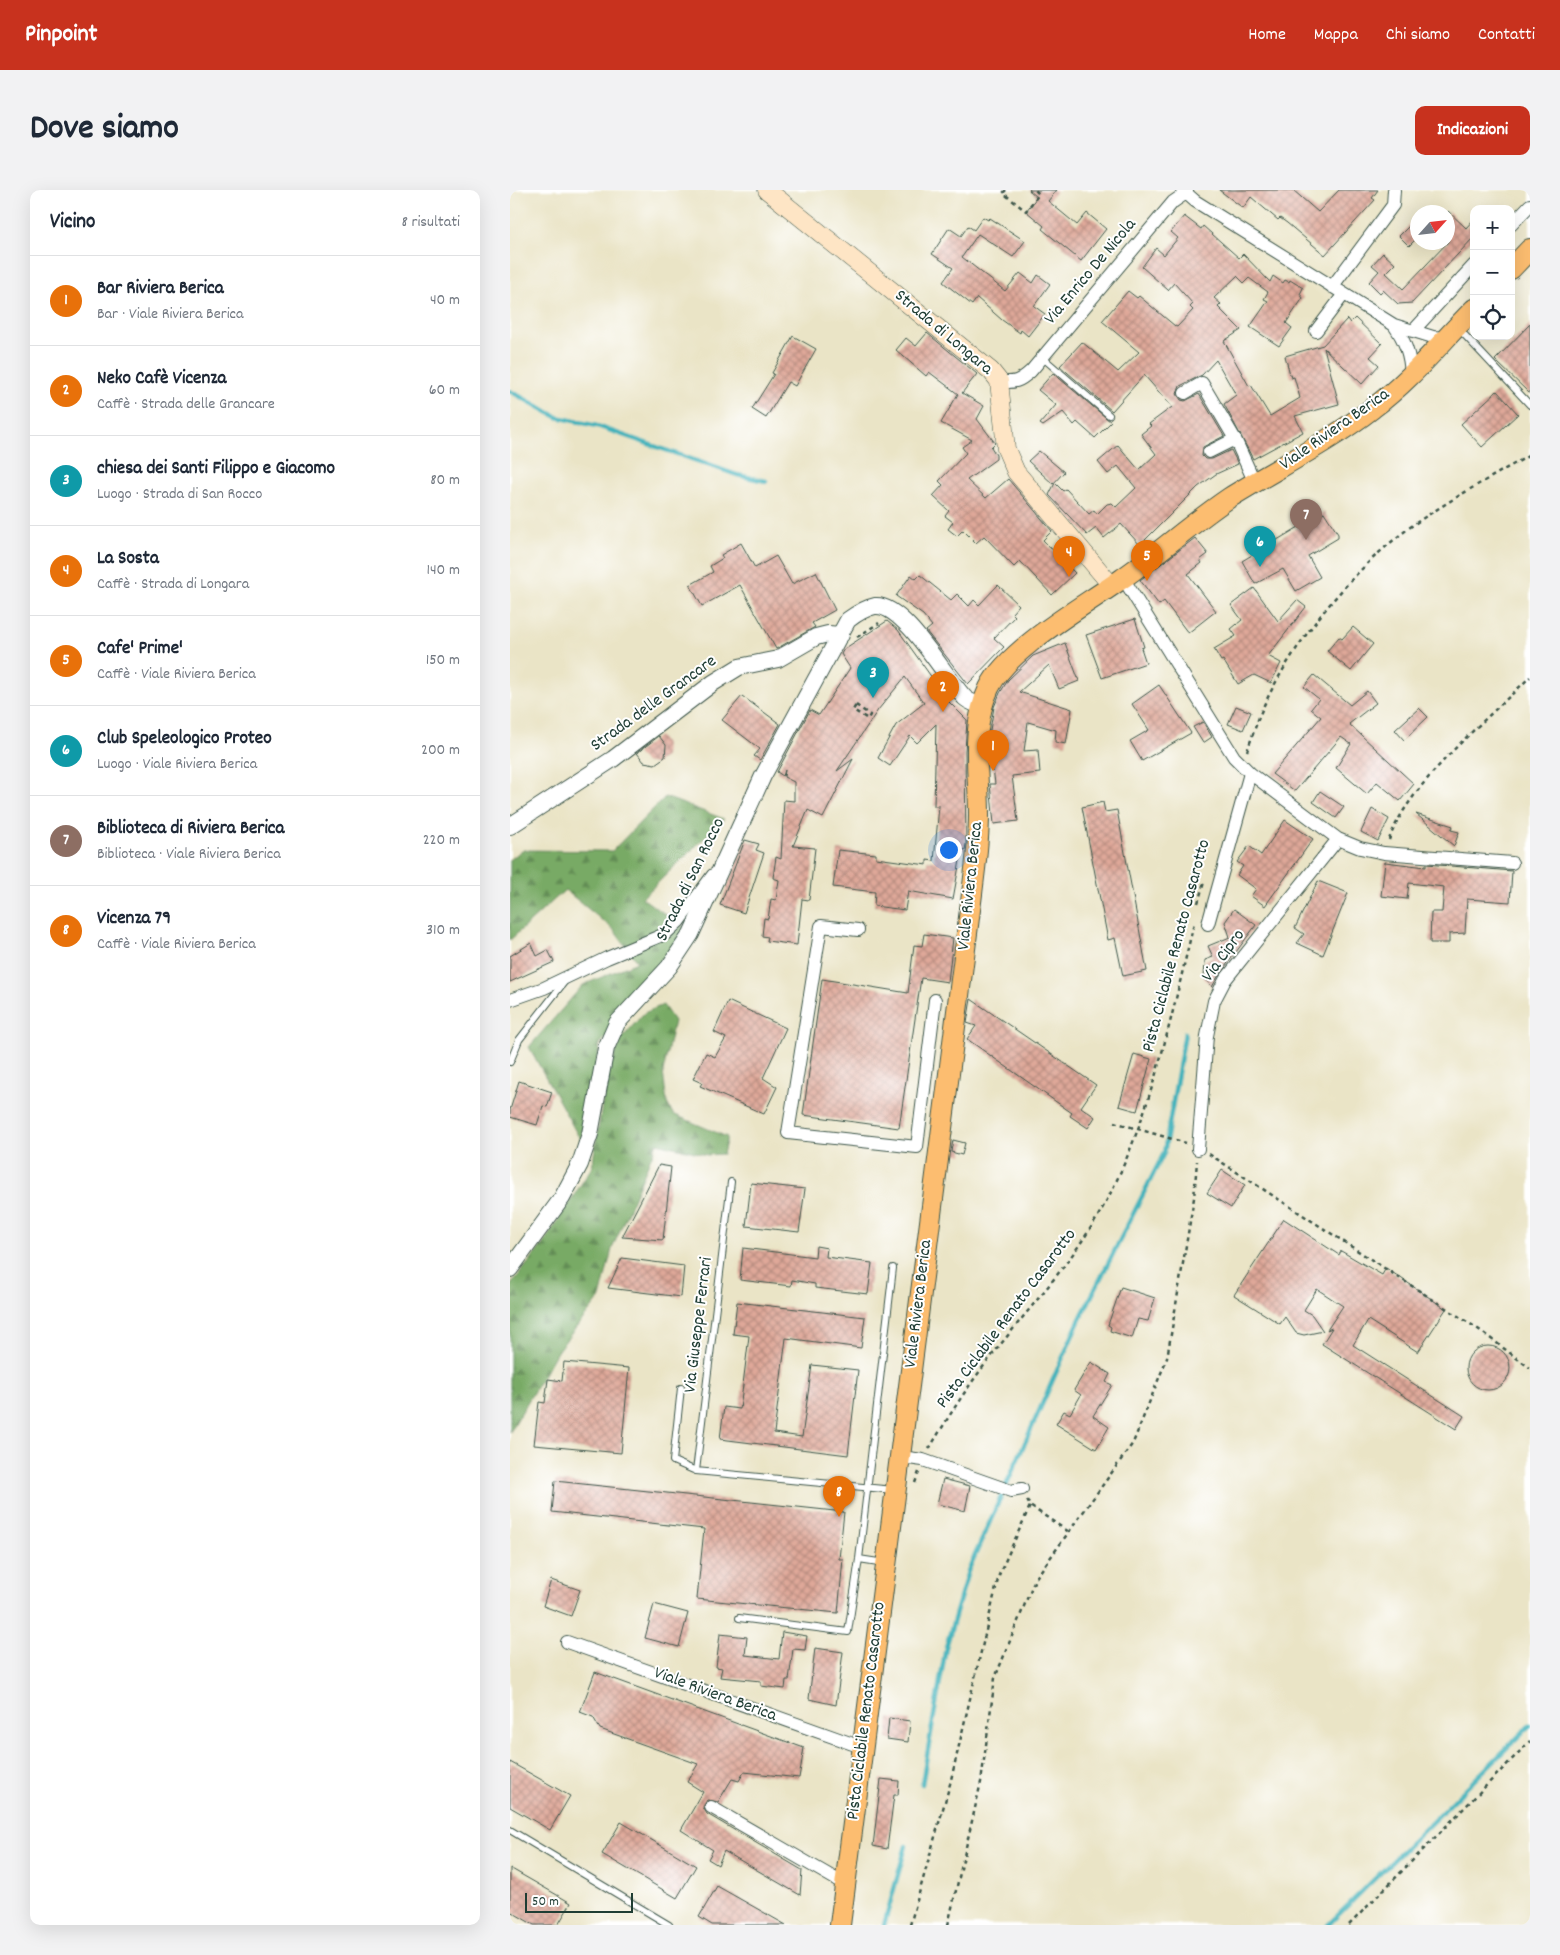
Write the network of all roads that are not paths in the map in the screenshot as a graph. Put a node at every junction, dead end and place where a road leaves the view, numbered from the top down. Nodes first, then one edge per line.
1 (767, 190) edge
2 (1394, 190) edge
3 (1186, 192) edge
4 (1530, 205) edge
5 (1515, 221) edge
6 (1530, 249) edge
7 (1515, 265) edge
8 (1470, 269) edge
9 (1332, 287) junction
10 (1344, 294) junction
11 (1470, 313) edge
12 (1394, 325) junction
13 (1316, 331) dead end
14 (1413, 331) junction
15 (1451, 332) junction
16 (1042, 357) junction
17 (1411, 374) junction
18 (999, 381) junction
19 (1185, 393) dead end
20 (1530, 405) edge
21 (1109, 415) dead end
22 (1235, 439) junction
23 (1209, 452) dead end
24 (1255, 483) junction
25 (1118, 582) junction
26 (848, 637) junction
27 (982, 707) junction
28 (1250, 773) junction
29 (510, 826) edge
30 (1338, 839) junction
31 (724, 861) junction
32 (1512, 863) dead end
33 (1208, 924) dead end
34 (858, 930) dead end
35 (569, 976) junction
36 (510, 1000) edge
37 (935, 1000) dead end
38 (510, 1062) edge
39 (917, 1147) junction
40 (1198, 1149) road end
41 (939, 1151) junction
42 (731, 1182) dead end
43 (892, 1268) dead end
44 (510, 1269) edge
45 (681, 1388) dead end
46 (901, 1457) junction
47 (696, 1471) junction
48 (868, 1486) junction
49 (905, 1489) junction
50 (1016, 1490) road end
51 (859, 1559) junction
52 (887, 1563) junction
53 (739, 1618) dead end
54 (567, 1642) dead end
55 (864, 1748) junction
56 (711, 1807) dead end
57 (510, 1830) edge
58 (846, 1885) junction
59 (670, 1925) edge
60 (840, 1925) edge

1 - 18 main road, Strada di Longara
2 - 9 street
3 - 9 street
3 - 16 street, Via Enrico De Nicola
4 - 5 street
6 - 7 main road
8 - 14 street
9 - 10 street
10 - 12 street
10 - 13 street
11 - 15 main road, Viale Riviera Berica
12 - 14 street
12 - 17 street
14 - 15 street
15 - 17 main road, Viale Riviera Berica
15 - 20 lane
16 - 18 street, Via Enrico De Nicola
16 - 21 lane
17 - 24 main road, Viale Riviera Berica
18 - 25 main road, Strada di Longara
19 - 22 street
22 - 23 street
22 - 24 street
24 - 25 main road, Viale Riviera Berica
25 - 27 main road, Viale Riviera Berica
25 - 28 street
26 - 27 street
26 - 29 street, Strada delle Grancare
26 - 31 street, Strada di San Rocco
27 - 41 main road, Viale Riviera Berica
28 - 30 street
28 - 33 street, Via Cipro
30 - 32 street
30 - 40 street, Via Cipro
31 - 35 street
31 - 44 street, Strada di San Rocco
34 - 39 street
35 - 36 street
35 - 38 lane
37 - 39 street
39 - 41 street
41 - 46 main road, Viale Riviera Berica
42 - 47 lane, Via Giuseppe Ferrari
43 - 48 lane
45 - 47 lane, Via Giuseppe Ferrari
46 - 49 main road, Viale Riviera Berica
46 - 50 street
47 - 48 lane, Via Giuseppe Ferrari
48 - 49 lane, Via Giuseppe Ferrari
48 - 51 lane
49 - 52 main road, Viale Riviera Berica
51 - 52 lane
51 - 53 lane
52 - 55 main road, Viale Riviera Berica
54 - 55 street, Viale Riviera Berica
55 - 58 main road, Viale Riviera Berica
56 - 58 street
57 - 59 lane
58 - 60 main road, Viale Riviera Berica

